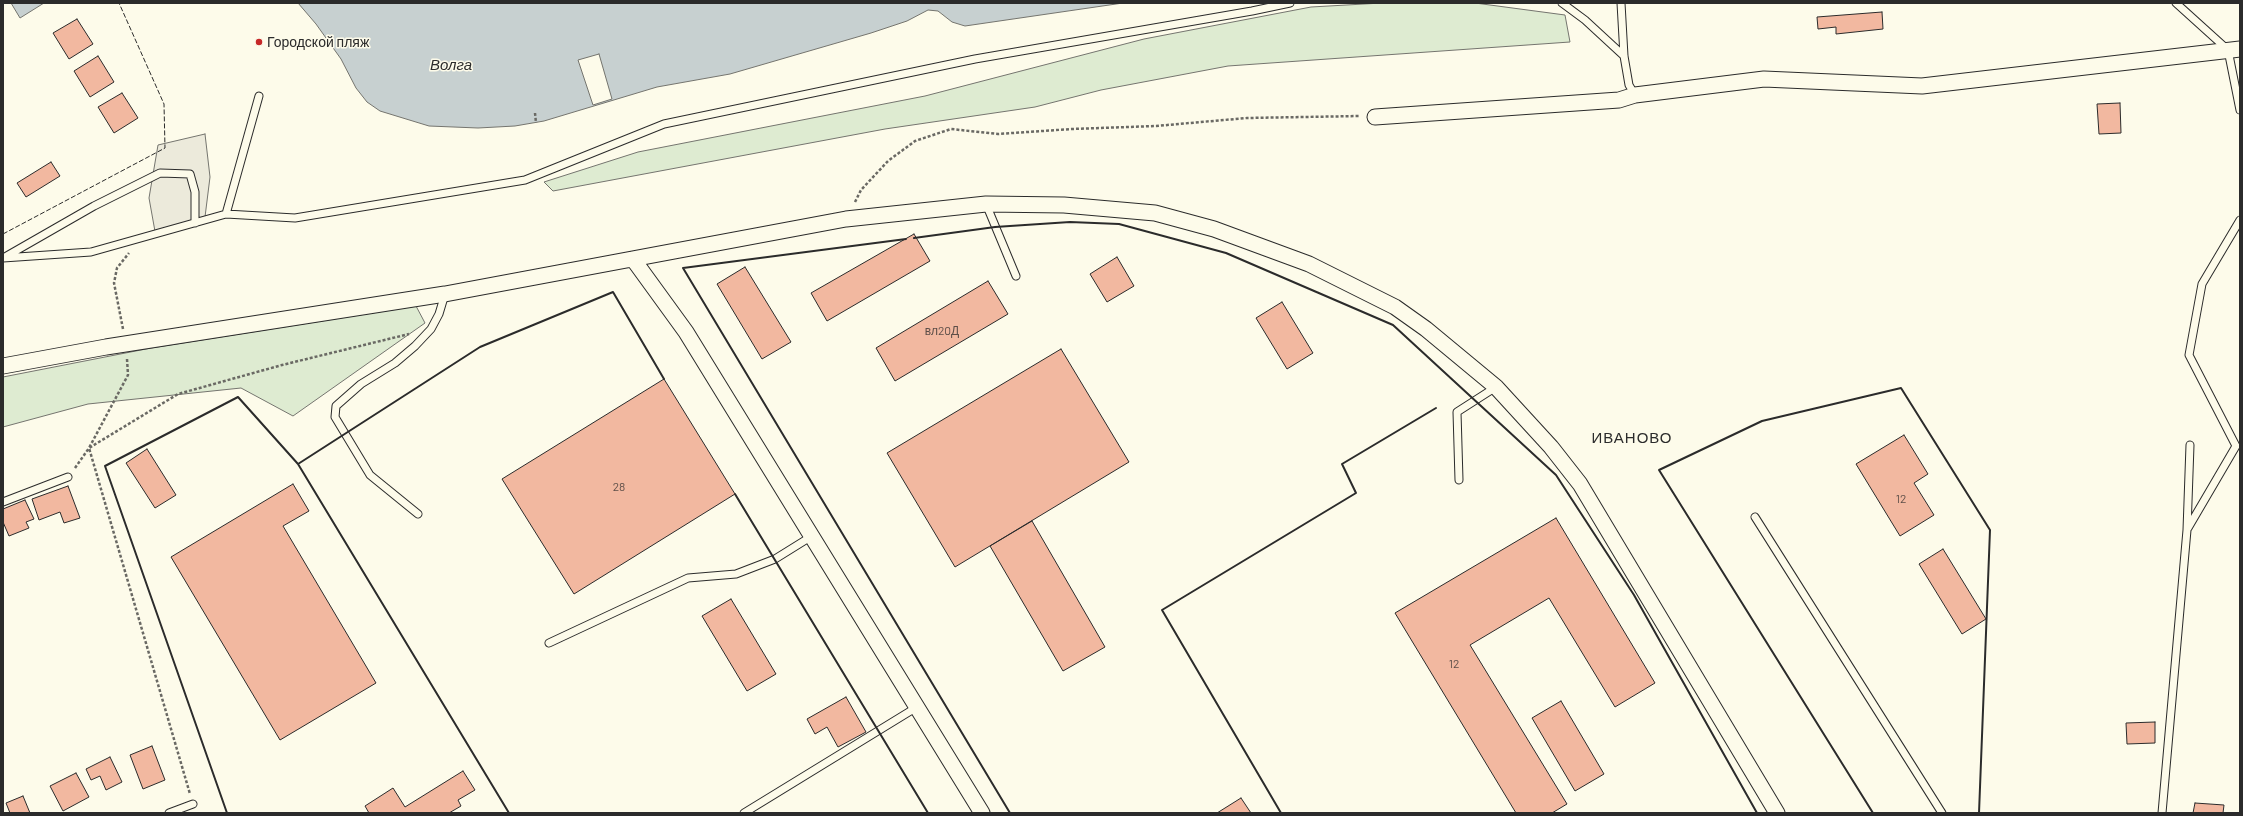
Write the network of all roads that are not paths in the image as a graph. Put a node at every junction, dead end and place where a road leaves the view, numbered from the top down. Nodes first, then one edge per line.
1 (1290, 3) edge
2 (1562, 3) edge
3 (1621, 3) edge
4 (2176, 3) edge
5 (2234, 50) edge
6 (1624, 56) junction
7 (1635, 94) junction
8 (259, 96) dead end
9 (2240, 110) edge
10 (1375, 117) road end
11 (986, 204) junction
12 (226, 214) junction
13 (2240, 220) edge
14 (195, 223) junction
15 (3, 258) edge
16 (633, 259) junction
17 (1016, 276) dead end
18 (445, 294) junction
19 (3, 366) edge
20 (1496, 387) junction
21 (2190, 445) dead end
22 (2238, 445) edge
23 (68, 477) road end
24 (1459, 480) dead end
25 (3, 502) edge
26 (418, 514) dead end
27 (1755, 517) dead end
28 (2187, 530) junction
29 (812, 536) junction
30 (549, 643) dead end
31 (917, 707) junction
32 (193, 804) road end
33 (169, 813) edge
34 (744, 813) edge
35 (982, 813) edge
36 (1777, 813) edge
37 (1942, 813) edge
38 (2162, 813) edge

1 - 12 lane
2 - 6 lane
3 - 6 lane
4 - 5 lane
5 - 7 street
5 - 9 lane
6 - 7 lane
7 - 10 street
8 - 12 lane
11 - 16 street
11 - 17 lane
11 - 20 street
12 - 14 lane
13 - 22 lane
14 - 15 lane
14 - 15 lane
16 - 18 street
16 - 29 street
18 - 19 street
18 - 26 lane
20 - 24 lane
20 - 36 street
21 - 28 lane
22 - 28 lane
23 - 25 lane
27 - 37 lane
28 - 38 lane
29 - 30 lane
29 - 31 street
31 - 34 lane
31 - 35 street
32 - 33 lane

